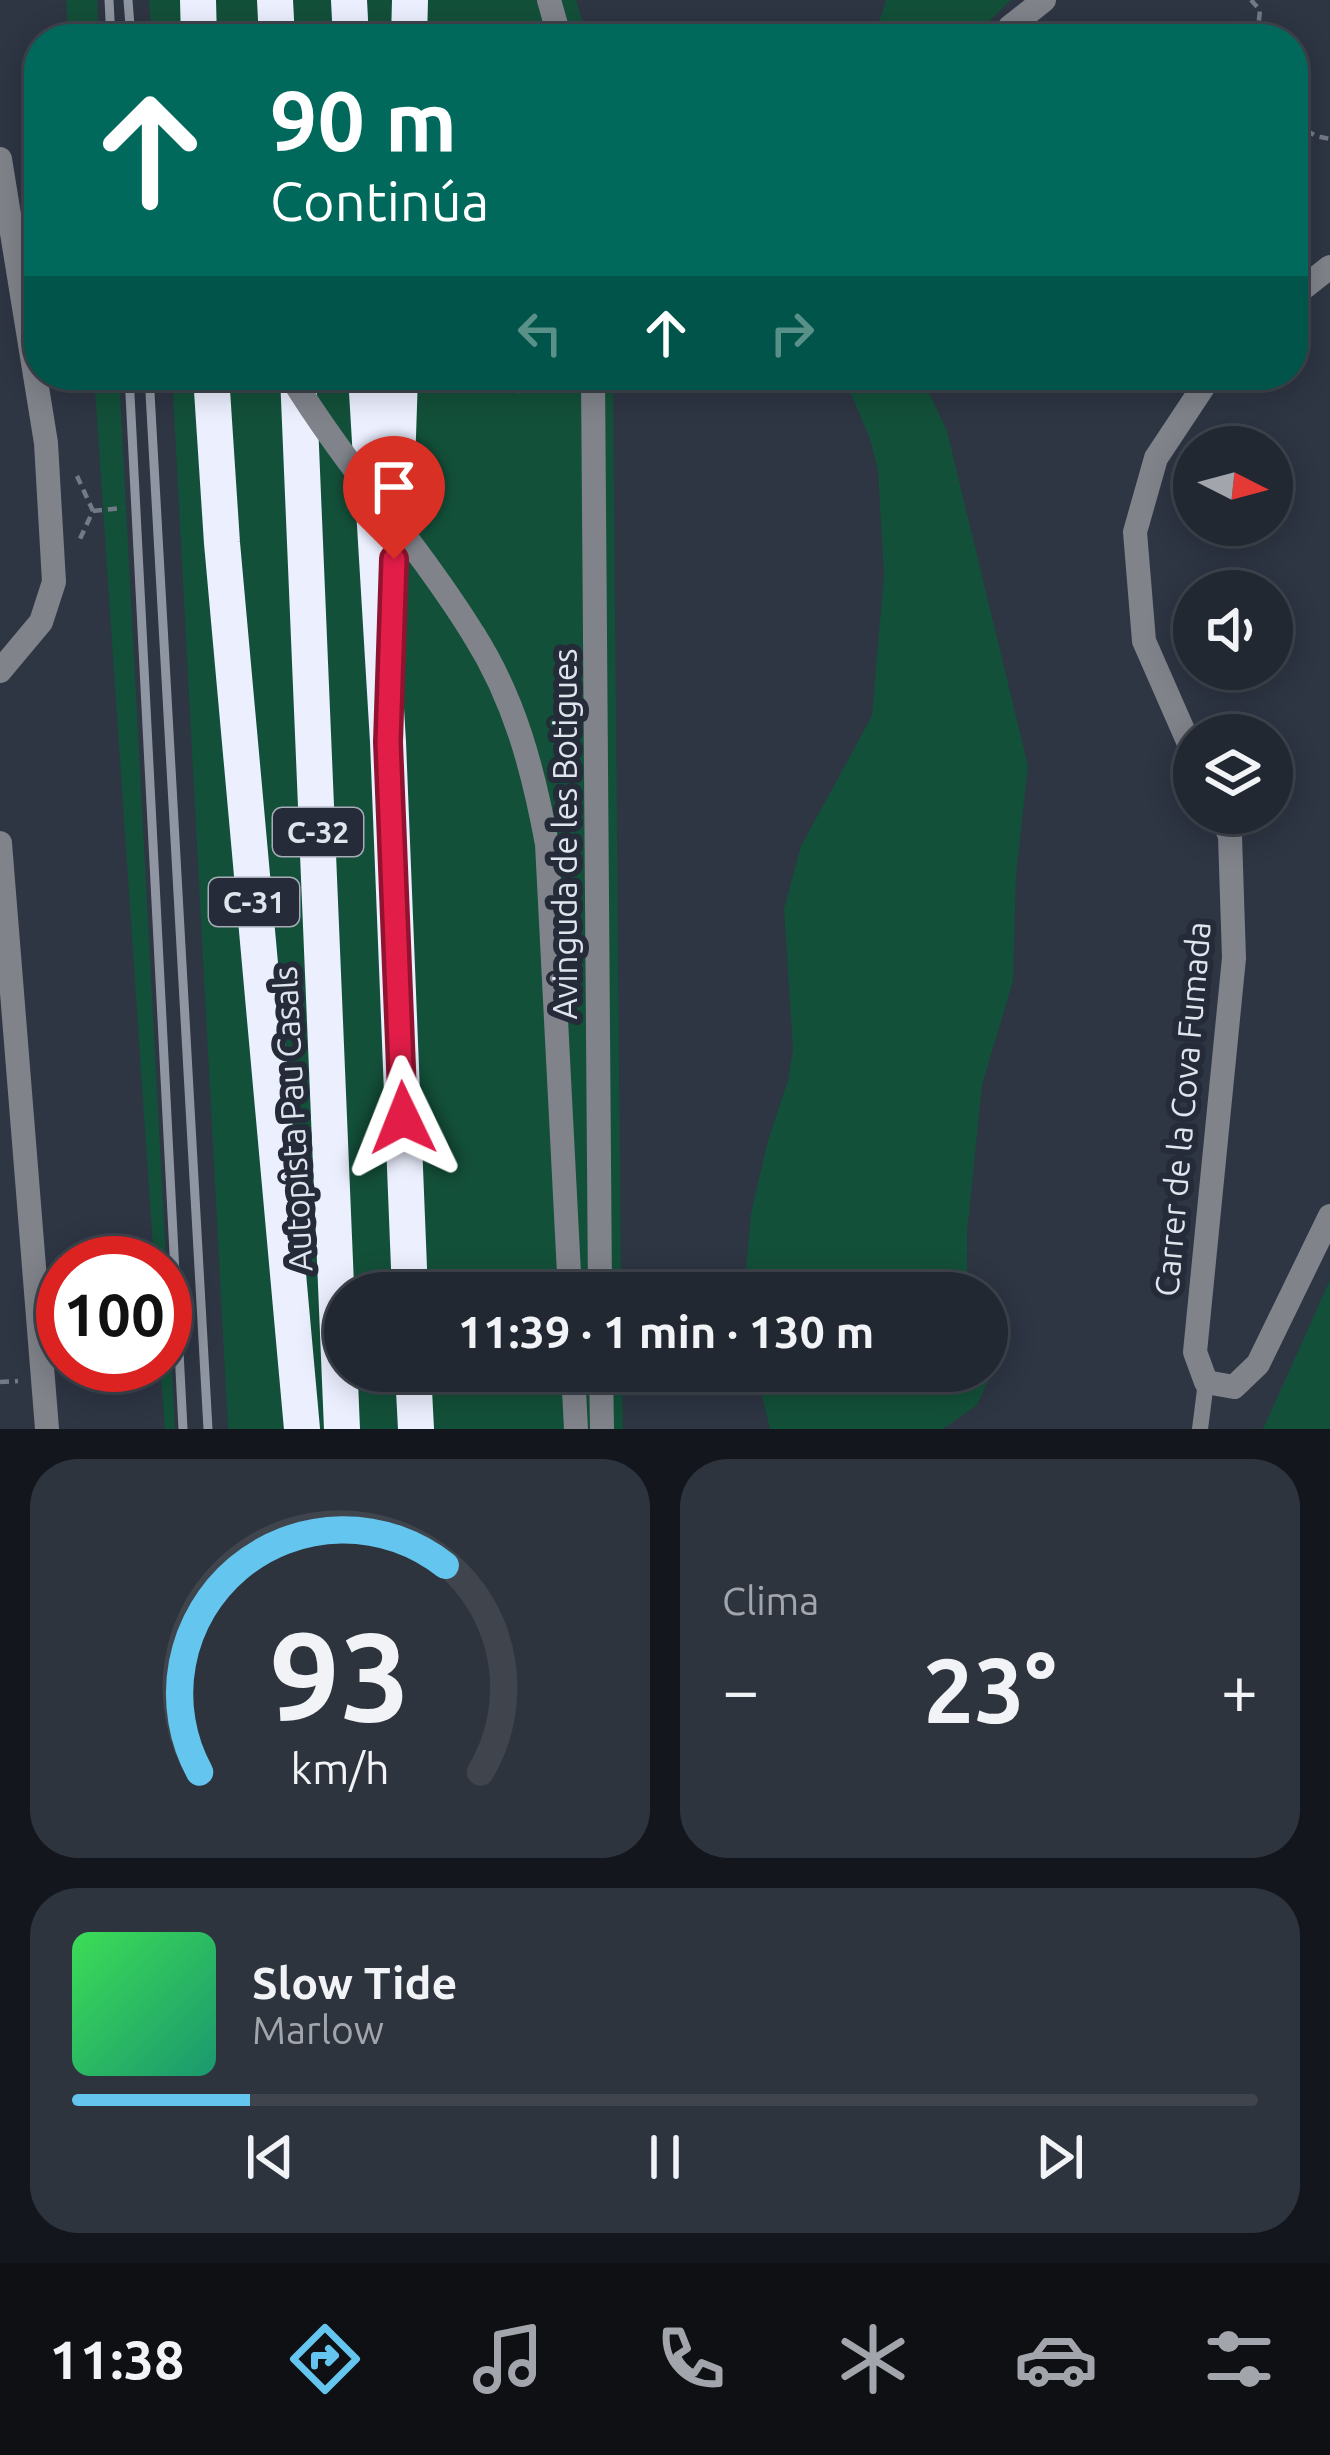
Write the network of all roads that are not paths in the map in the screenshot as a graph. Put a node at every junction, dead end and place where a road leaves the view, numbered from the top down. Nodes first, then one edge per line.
1 (1044, 0) edge
2 (1014, 24) edge
3 (0, 159) edge
4 (24, 307) edge
5 (37, 390) edge
6 (212, 390) edge
7 (295, 390) edge
8 (301, 390) edge
9 (367, 390) edge
10 (400, 390) edge
11 (593, 390) edge
12 (1201, 390) edge
13 (0, 671) edge
14 (1176, 714) edge
15 (388, 742) junction
16 (1228, 834) edge
17 (0, 843) edge
18 (1330, 1216) edge
19 (409, 1272) edge
20 (569, 1272) edge
21 (600, 1272) edge
22 (1205, 1382) junction
23 (414, 1392) edge
24 (574, 1392) edge
25 (601, 1392) edge
26 (47, 1429) edge
27 (302, 1429) edge
28 (342, 1429) edge
29 (416, 1429) edge
30 (576, 1429) edge
31 (602, 1429) edge
32 (1200, 1429) edge

1 - 2 street
3 - 4 street
5 - 13 street
6 - 27 highway, C-31
7 - 28 highway, Autopista Pau Casals / C-32
8 - 20 street, bridge
9 - 15 highway, C-32
10 - 15 highway
11 - 21 street, Avinguda de les Botigues
12 - 14 street
15 - 19 highway, C-32
16 - 22 street, Carrer de la Cova Fumada
17 - 26 street
18 - 22 street
22 - 32 lane
23 - 29 highway
24 - 30 street
25 - 31 street

